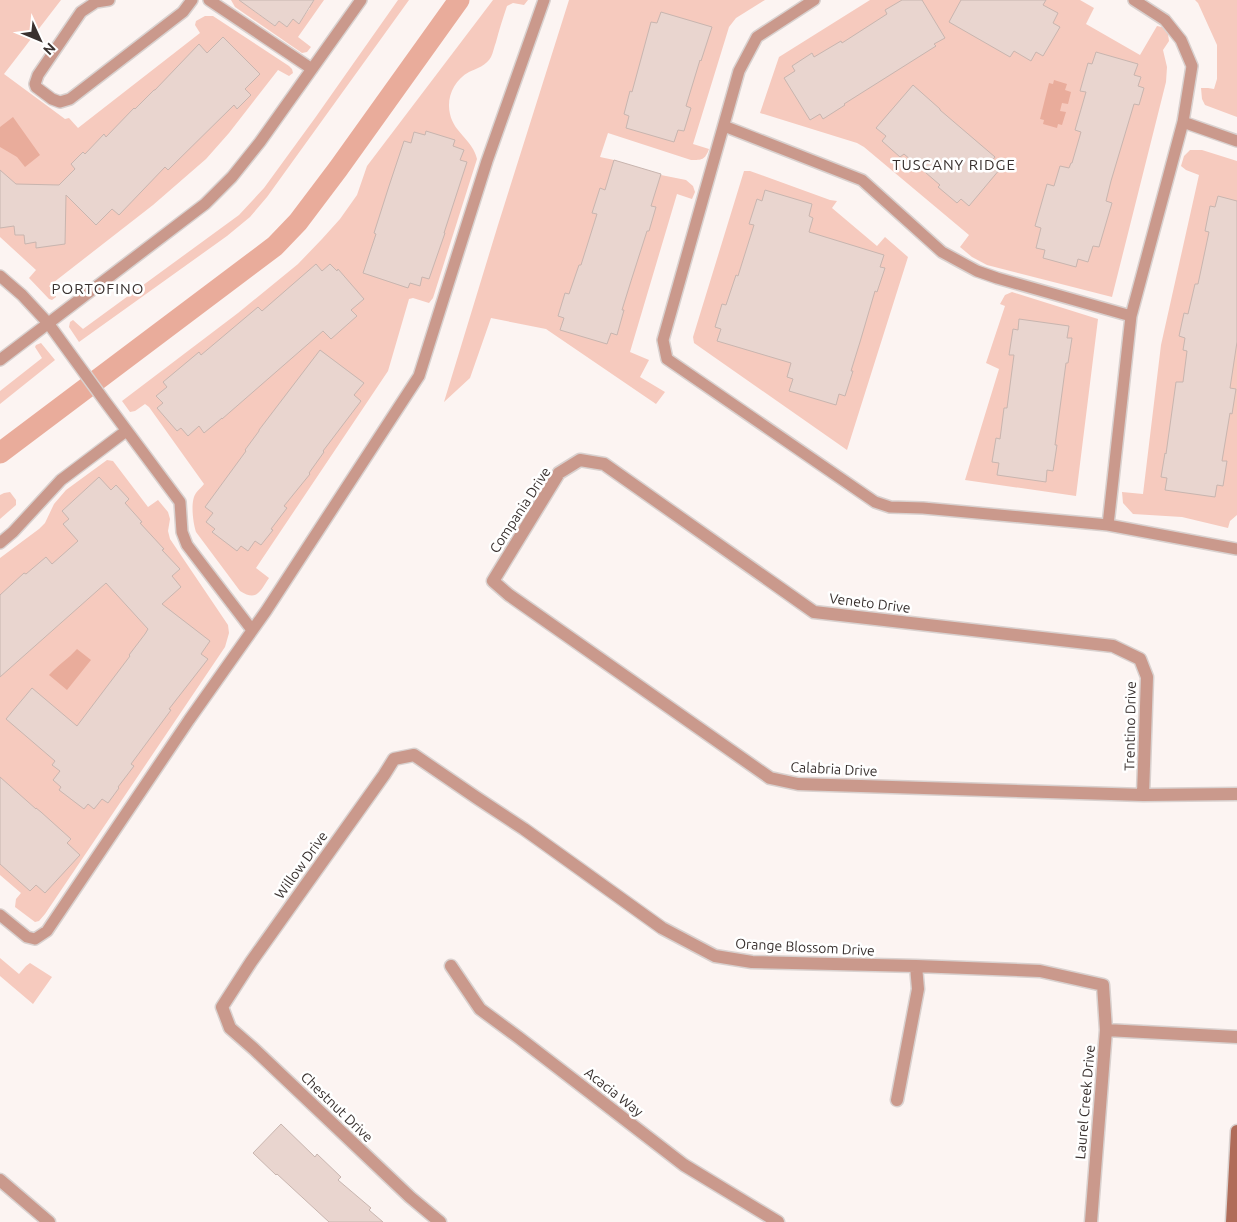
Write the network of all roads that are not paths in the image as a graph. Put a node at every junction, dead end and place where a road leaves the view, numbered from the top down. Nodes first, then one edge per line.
1 (109, 0) edge
2 (192, 0) edge
3 (209, 0) edge
4 (361, 0) edge
5 (544, 0) edge
6 (814, 0) edge
7 (1134, 0) edge
8 (312, 69) junction
9 (1183, 122) junction
10 (724, 126) junction
11 (1237, 141) edge
12 (0, 276) edge
13 (1132, 316) junction
14 (48, 323) junction
15 (0, 360) edge
16 (126, 430) junction
17 (580, 460) joint
18 (1108, 526) junction
19 (0, 543) edge
20 (1237, 549) edge
21 (493, 581) joint
22 (252, 630) junction
23 (1140, 659) joint
24 (414, 755) joint
25 (1237, 794) edge
26 (1143, 795) junction
27 (0, 915) edge
28 (451, 966) dead end
29 (916, 966) junction
30 (1104, 985) joint
31 (222, 1007) joint
32 (1106, 1030) junction
33 (1237, 1037) edge
34 (897, 1100) dead end
35 (1237, 1130) edge
36 (0, 1180) edge
37 (49, 1222) edge
38 (440, 1222) edge
39 (778, 1222) edge
40 (1091, 1222) edge
41 (1232, 1222) edge

1 - 2 lane
3 - 8 lane
4 - 8 lane
5 - 22 lane
6 - 10 lane
7 - 9 lane
8 - 14 lane
9 - 11 lane
9 - 13 lane
10 - 13 lane
10 - 18 lane
12 - 14 lane
13 - 18 lane
14 - 15 lane
14 - 16 lane
16 - 19 lane
16 - 22 lane
17 - 21 street, Compania Drive
17 - 23 street, Veneto Drive
18 - 20 lane
21 - 26 street, Calabria Drive
22 - 27 lane
23 - 26 street, Trentino Drive
24 - 29 street, Orange Blossom Drive
24 - 31 street, Willow Drive
25 - 26 street, Calabria Drive
28 - 39 street, Acacia Way
29 - 30 street, Orange Blossom Drive
29 - 34 street
30 - 32 street, Laurel Creek Drive
31 - 38 street, Chestnut Drive
32 - 33 street
32 - 40 street, Laurel Creek Drive
35 - 41 main road
36 - 37 street

